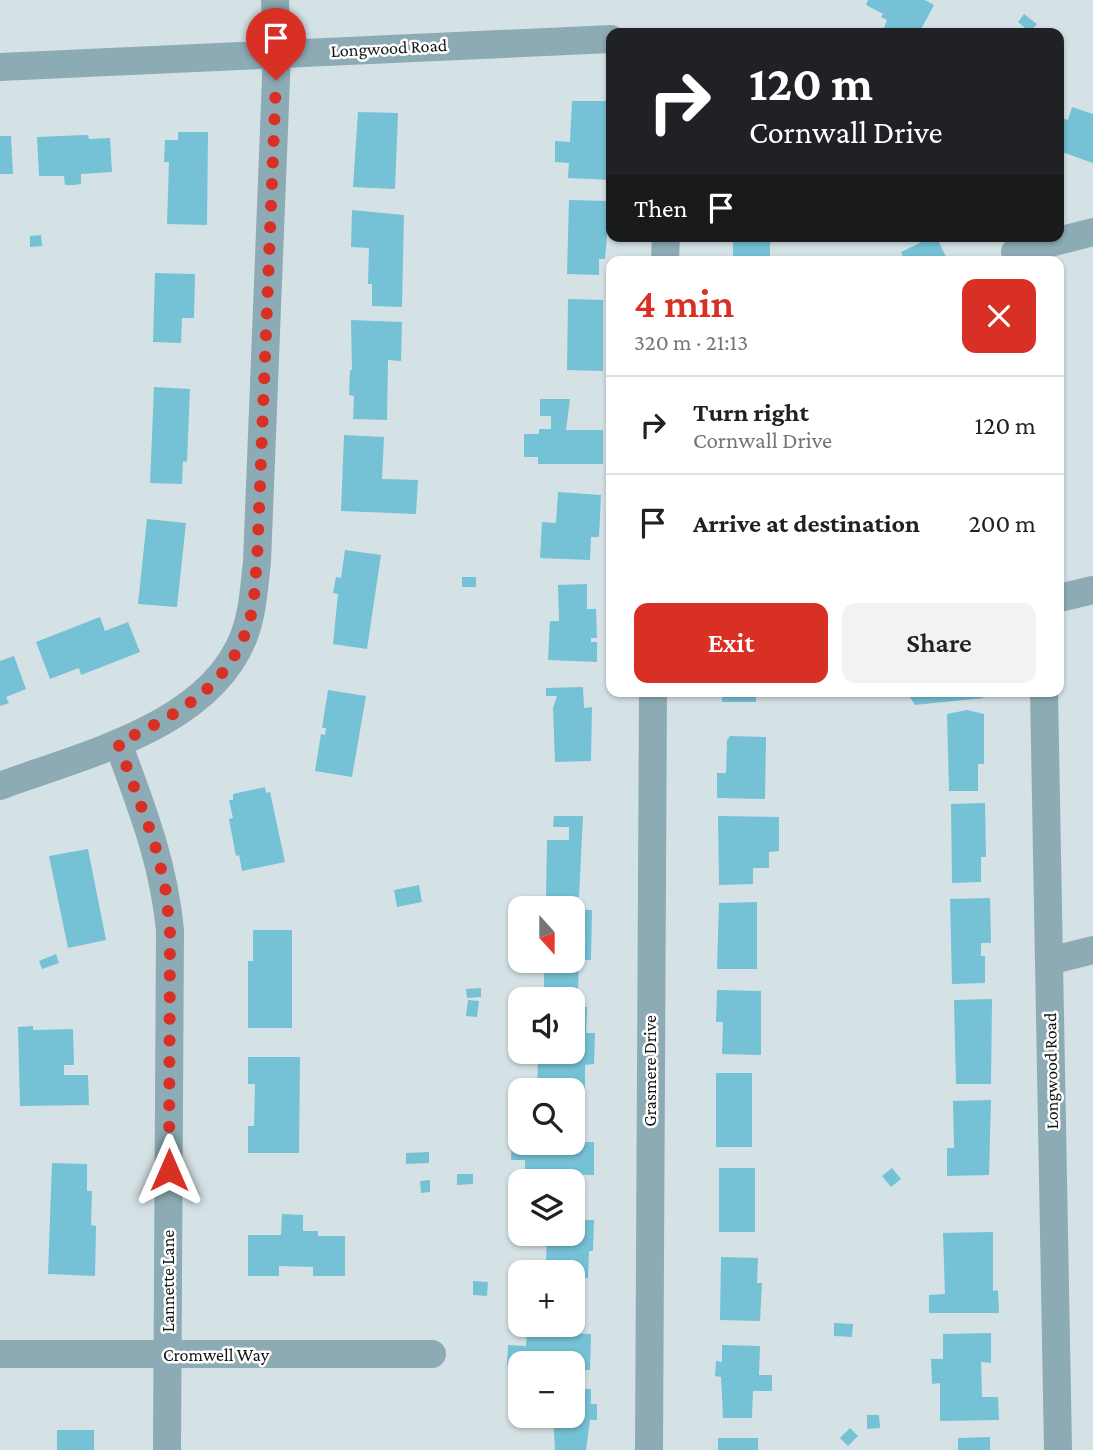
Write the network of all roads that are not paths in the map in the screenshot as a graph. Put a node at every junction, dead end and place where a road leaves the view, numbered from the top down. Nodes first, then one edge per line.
1 (275, 0) edge
2 (606, 39) edge
3 (277, 53) junction
4 (0, 68) edge
5 (1093, 232) edge
6 (1064, 239) edge
7 (1049, 242) edge
8 (1013, 250) edge
9 (1093, 590) edge
10 (1064, 597) edge
11 (653, 697) edge
12 (1044, 697) edge
13 (118, 743) junction
14 (0, 786) edge
15 (1093, 950) edge
16 (1049, 961) junction
17 (0, 1354) edge
18 (432, 1354) dead end
19 (167, 1356) junction
20 (167, 1450) edge
21 (649, 1450) edge
22 (1058, 1450) edge

1 - 3 street
2 - 3 street, Longwood Road
3 - 4 street, Longwood Road
3 - 13 street
5 - 6 street
7 - 8 street
9 - 10 street
11 - 21 street, Grasmere Drive
12 - 16 street, Longwood Road
13 - 14 street
13 - 19 street, Lannette Lane
15 - 16 street
16 - 22 street, Longwood Road
17 - 19 street, Cromwell Way
18 - 19 street, Cromwell Way
19 - 20 street, Lannette Lane

